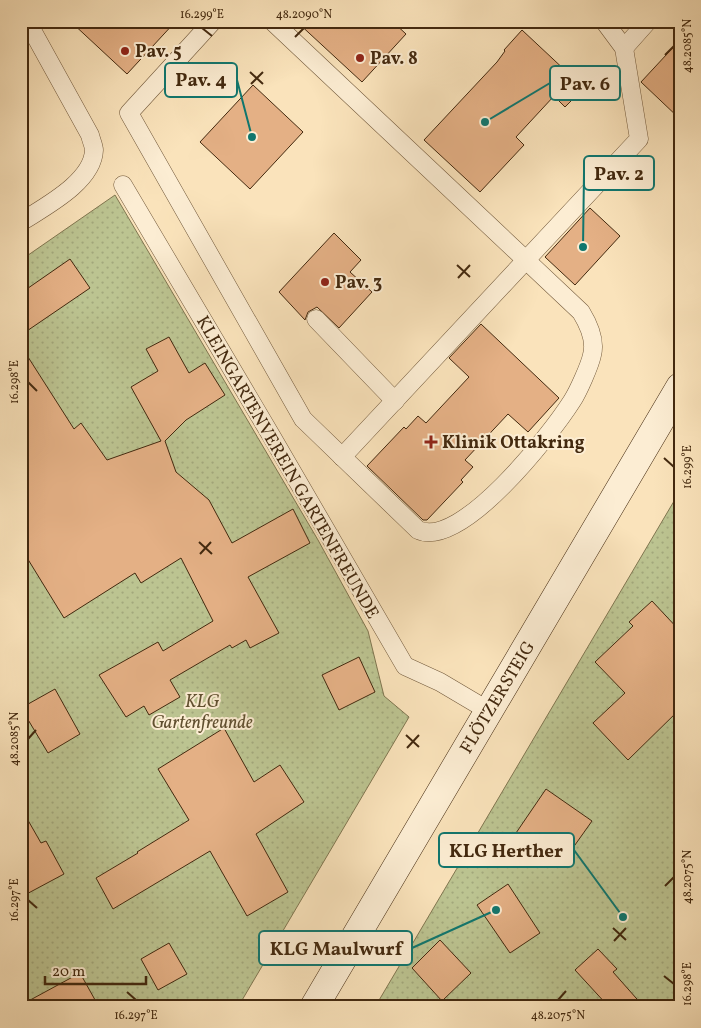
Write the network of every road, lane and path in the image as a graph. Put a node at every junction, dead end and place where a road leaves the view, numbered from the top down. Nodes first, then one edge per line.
1 (26, 21) edge
2 (213, 21) edge
3 (272, 21) edge
4 (604, 21) edge
5 (648, 21) edge
6 (624, 48) junction
7 (123, 185) dead end
8 (21, 222) edge
9 (526, 260) junction
10 (316, 319) dead end
11 (680, 387) edge
12 (395, 401) junction
13 (342, 457) junction
14 (489, 711) junction
15 (314, 1007) edge

1 - 8 lane
2 - 13 lane
3 - 9 lane
4 - 6 lane
5 - 6 lane
6 - 9 lane
7 - 14 lane, KLEINGARTENVEREIN GARTENFREUNDE
9 - 12 lane
9 - 13 lane
10 - 12 lane
11 - 14 main road, FLÖTZERSTEIG
12 - 13 lane
14 - 15 main road, FLÖTZERSTEIG

